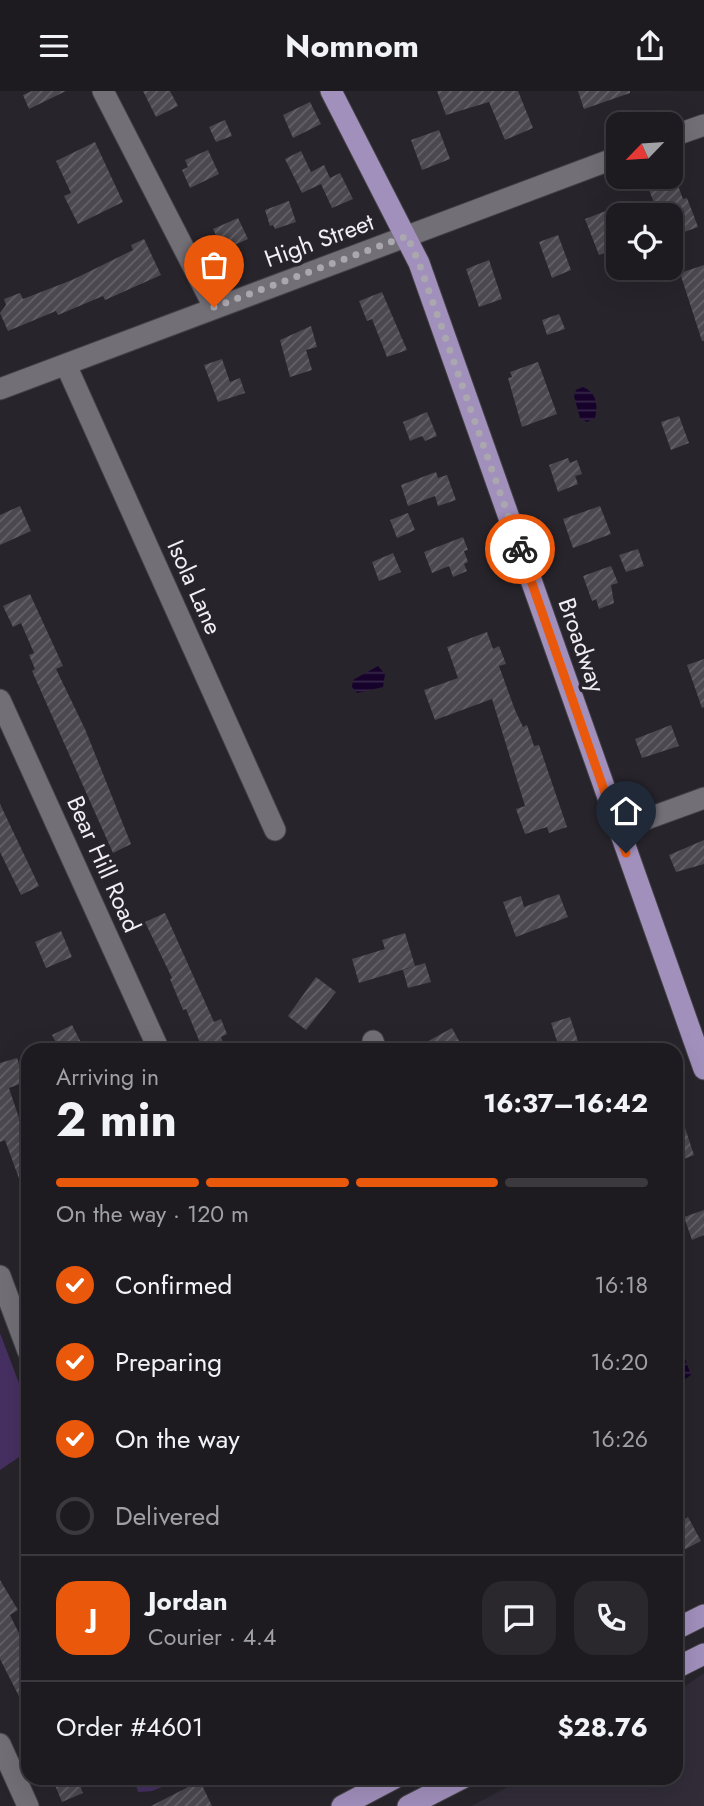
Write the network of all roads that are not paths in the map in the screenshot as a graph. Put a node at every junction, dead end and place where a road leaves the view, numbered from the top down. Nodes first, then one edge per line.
1 (103, 91) edge
2 (331, 91) edge
3 (704, 125) edge
4 (683, 132) edge
5 (606, 161) edge
6 (407, 236) junction
7 (214, 307) junction
8 (66, 365) junction
9 (0, 389) edge
10 (0, 700) edge
11 (704, 798) edge
12 (619, 829) junction
13 (275, 830) dead end
14 (156, 1043) edge
15 (704, 1069) edge
16 (0, 1276) edge
17 (21, 1333) edge
18 (704, 1615) edge
19 (683, 1626) edge
20 (704, 1654) edge
21 (683, 1664) edge
22 (0, 1744) edge
23 (382, 1785) edge
24 (449, 1785) edge
25 (28, 1806) edge
26 (342, 1806) edge
27 (408, 1806) edge

1 - 7 street
2 - 6 main road, Broadway
3 - 4 street
5 - 6 street, High Street
6 - 7 street, High Street
6 - 12 main road, Broadway
7 - 8 street, High Street
8 - 9 street, High Street
8 - 13 street, Isola Lane
10 - 14 street, Bear Hill Road
11 - 12 street
12 - 15 main road, Broadway
16 - 17 street
18 - 19 main road
20 - 21 main road
22 - 25 street
23 - 26 main road
24 - 27 main road

